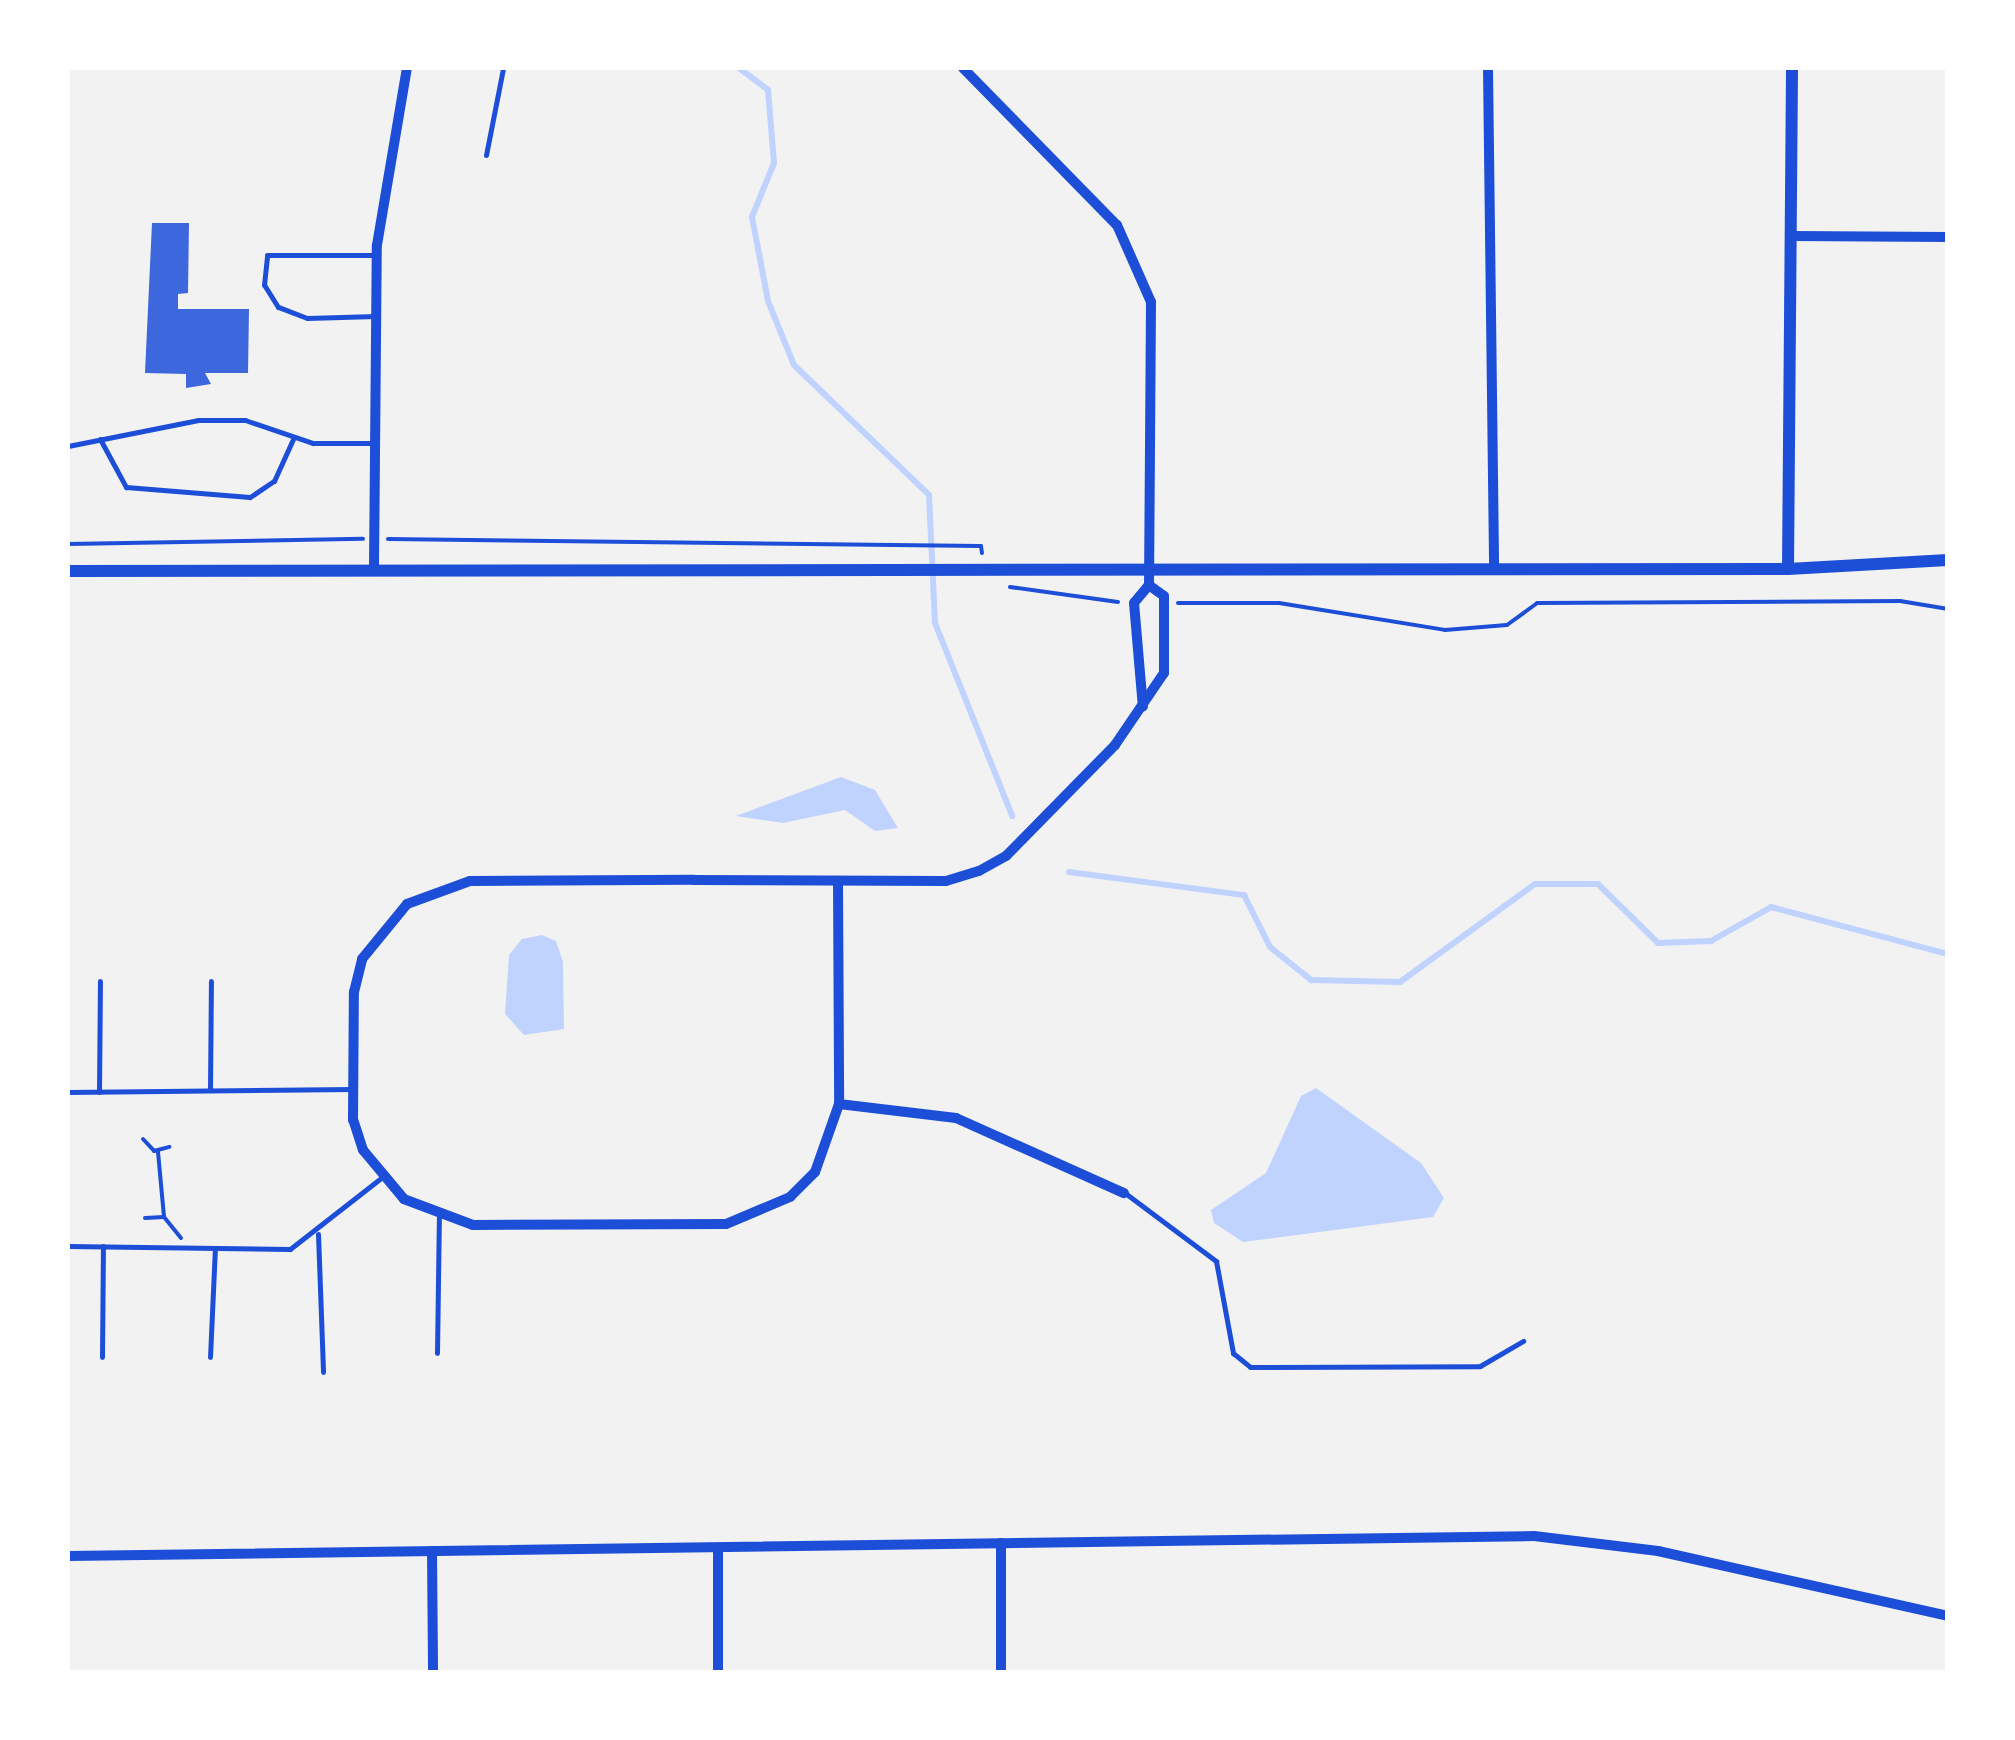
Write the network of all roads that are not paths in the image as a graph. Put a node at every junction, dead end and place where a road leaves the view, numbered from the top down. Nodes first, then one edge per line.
1 (407, 68) edge
2 (503, 68) edge
3 (962, 68) edge
4 (1488, 68) edge
5 (1792, 68) edge
6 (486, 155) dead end
7 (1792, 236) junction
8 (1948, 236) edge
9 (376, 254) junction
10 (376, 316) junction
11 (294, 437) junction
12 (100, 439) junction
13 (375, 444) junction
14 (68, 446) edge
15 (1948, 560) edge
16 (1149, 563) junction
17 (1494, 566) junction
18 (374, 567) junction
19 (1788, 570) junction
20 (68, 571) edge
21 (1149, 585) junction
22 (1143, 707) junction
23 (838, 880) junction
24 (100, 982) dead end
25 (210, 982) dead end
26 (354, 1088) junction
27 (210, 1090) junction
28 (68, 1092) edge
29 (99, 1092) junction
30 (839, 1104) junction
31 (381, 1178) junction
32 (1124, 1193) joint
33 (438, 1217) junction
34 (318, 1234) junction
35 (68, 1246) edge
36 (103, 1246) junction
37 (215, 1248) junction
38 (1523, 1341) dead end
39 (437, 1352) dead end
40 (102, 1357) dead end
41 (210, 1357) dead end
42 (323, 1372) dead end
43 (1000, 1543) junction
44 (718, 1548) junction
45 (432, 1550) junction
46 (68, 1556) edge
47 (1948, 1616) edge
48 (433, 1672) edge
49 (718, 1672) edge
50 (1002, 1672) edge

1 - 9 street
2 - 6 lane
3 - 16 street
4 - 17 street
5 - 7 street
7 - 8 street
7 - 19 street
9 - 10 street
9 - 10 lane
10 - 13 street
11 - 12 lane
11 - 12 lane
11 - 13 lane
12 - 14 lane
13 - 18 street
15 - 19 street
16 - 17 street
16 - 18 street
16 - 21 street
17 - 19 street
18 - 20 street
21 - 22 street
21 - 22 street
22 - 23 street
23 - 26 street
23 - 30 street
24 - 29 lane
25 - 27 lane
26 - 27 lane
26 - 31 street
27 - 29 lane
28 - 29 lane
30 - 32 street
30 - 33 street
31 - 33 street
31 - 34 lane
32 - 38 lane
33 - 39 lane
34 - 37 lane
34 - 42 lane
35 - 36 lane
36 - 37 lane
36 - 40 lane
37 - 41 lane
43 - 44 street
43 - 47 street
43 - 50 street
44 - 45 street
44 - 49 street
45 - 46 street
45 - 48 street

